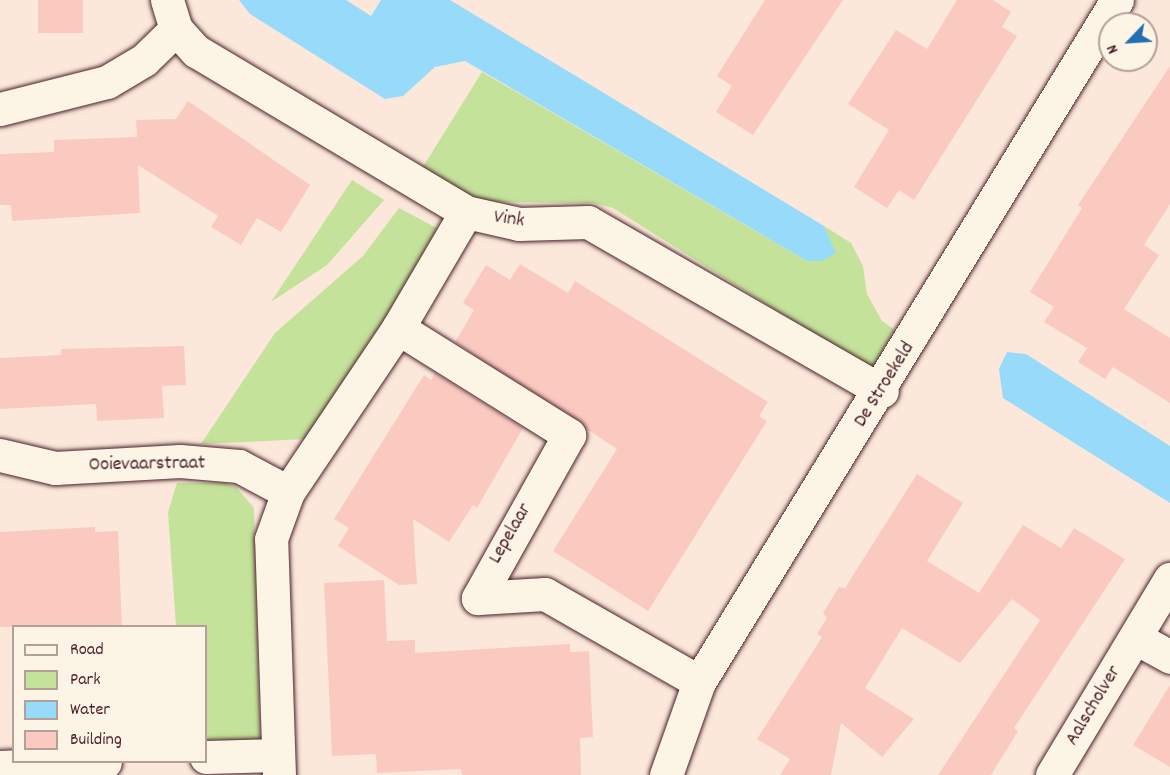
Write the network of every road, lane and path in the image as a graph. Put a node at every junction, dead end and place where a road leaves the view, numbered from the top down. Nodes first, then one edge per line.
1 (1117, 0) edge
2 (171, 14) edge
3 (0, 109) edge
4 (466, 212) junction
5 (398, 328) junction
6 (882, 391) junction
7 (0, 455) edge
8 (288, 492) junction
9 (1170, 579) edge
10 (1136, 638) junction
11 (1170, 657) edge
12 (699, 682) junction
13 (207, 757) edge
14 (84, 763) edge
15 (278, 765) edge
16 (0, 767) edge
17 (666, 775) edge
18 (1052, 775) edge

1 - 6 street, De Stroekeld
2 - 3 street
2 - 4 street, Vink
4 - 5 street
4 - 6 street, Vink
5 - 8 street
5 - 12 street, Lepelaar
6 - 12 street, De Stroekeld
7 - 8 street, Ooievaarstraat
8 - 15 street
9 - 10 street, Aalscholver
10 - 11 street
10 - 18 street, Aalscholver
12 - 17 street, De Stroekeld
13 - 15 street
14 - 16 street

